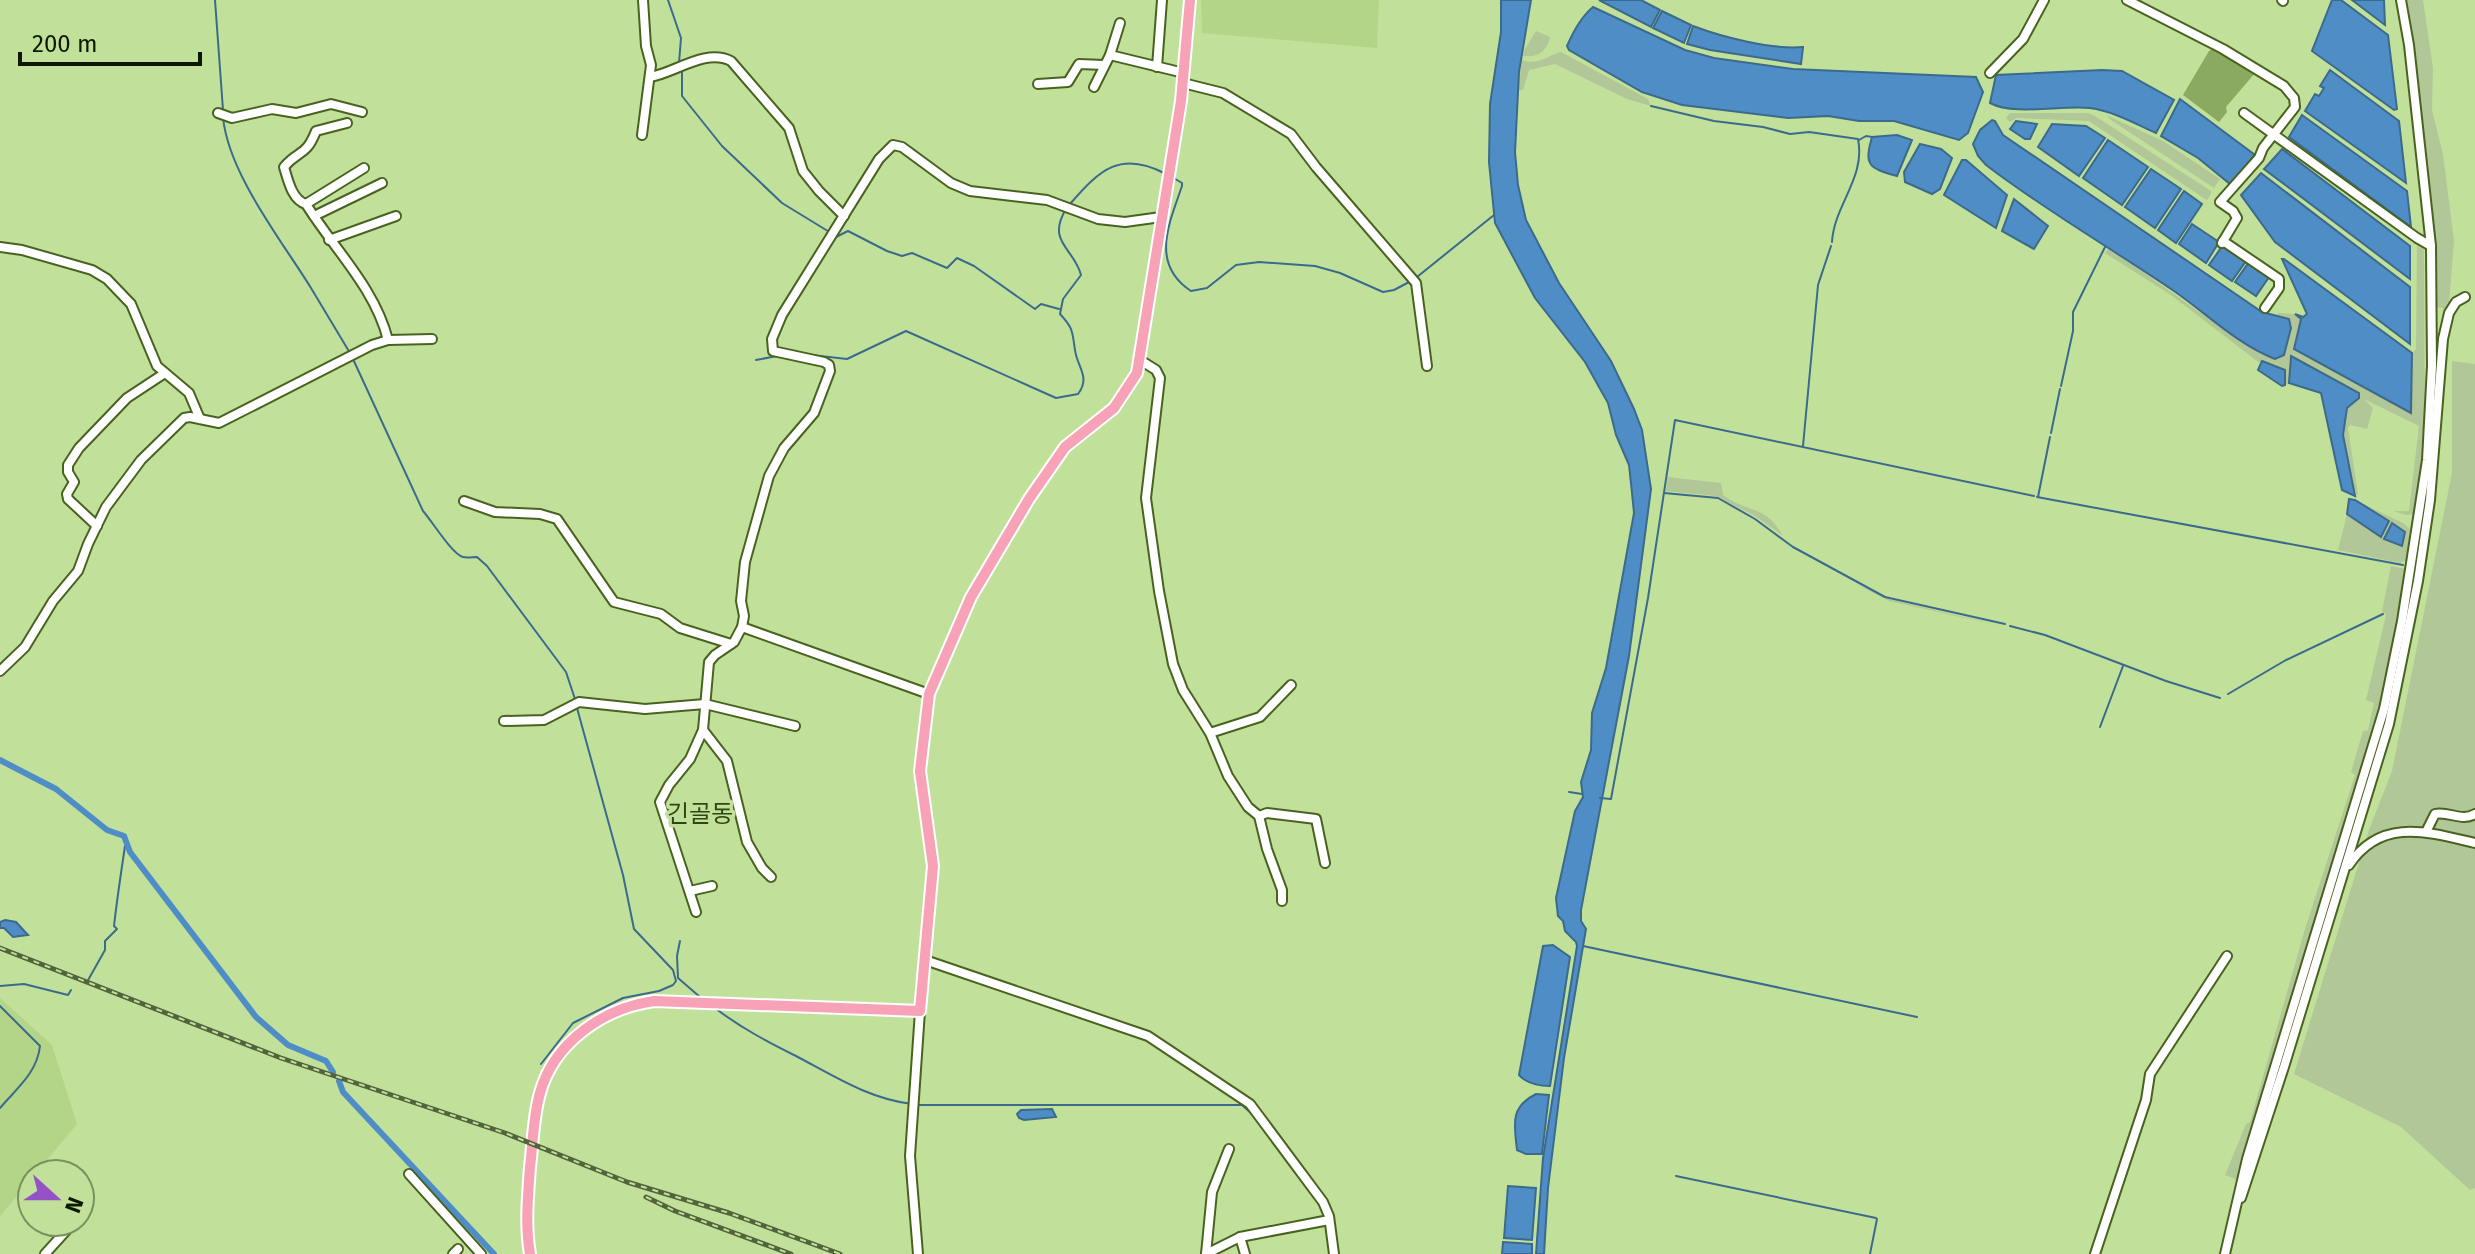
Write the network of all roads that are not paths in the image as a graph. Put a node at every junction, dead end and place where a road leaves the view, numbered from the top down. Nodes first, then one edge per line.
1 (643, 0) edge
2 (1162, 0) edge
3 (1190, 0) edge
4 (2044, 0) edge
5 (2127, 0) edge
6 (2401, 0) edge
7 (1120, 23) dead end
8 (1110, 55) junction
9 (1104, 65) junction
10 (1157, 67) junction
11 (1990, 73) dead end
12 (650, 77) junction
13 (1184, 78) junction
14 (1038, 84) dead end
15 (1094, 87) dead end
16 (362, 112) dead end
17 (218, 113) dead end
18 (2244, 113) dead end
19 (347, 123) dead end
20 (2273, 134) junction
21 (642, 135) dead end
22 (364, 168) dead end
23 (382, 183) dead end
24 (306, 204) junction
25 (314, 216) junction
26 (396, 216) dead end
27 (844, 216) junction
28 (1161, 217) junction
29 (329, 240) junction
30 (2431, 246) junction
31 (0, 247) edge
32 (2465, 297) dead end
33 (2265, 308) dead end
34 (432, 339) dead end
35 (388, 340) junction
36 (1140, 360) junction
37 (1427, 366) dead end
38 (165, 373) junction
39 (200, 419) junction
40 (464, 501) dead end
41 (97, 526) junction
42 (742, 627) junction
43 (731, 644) junction
44 (0, 671) edge
45 (1291, 685) dead end
46 (929, 694) junction
47 (705, 704) junction
48 (504, 721) dead end
49 (795, 726) dead end
50 (703, 730) junction
51 (1210, 733) junction
52 (2475, 814) edge
53 (1259, 816) junction
54 (2426, 832) junction
55 (2475, 843) edge
56 (1325, 863) dead end
57 (2344, 872) junction
58 (771, 877) dead end
59 (712, 886) dead end
60 (690, 891) junction
61 (1282, 901) dead end
62 (696, 912) dead end
63 (2227, 956) dead end
64 (925, 960) junction
65 (920, 1011) junction
66 (1229, 1149) dead end
67 (409, 1174) dead end
68 (2236, 1205) junction
69 (1329, 1220) junction
70 (1240, 1237) junction
71 (60, 1238) edge
72 (45, 1254) edge
73 (481, 1254) edge
74 (530, 1254) edge
75 (918, 1254) edge
76 (1206, 1254) edge
77 (1245, 1254) edge
78 (1334, 1254) edge
79 (2095, 1254) edge
80 (2225, 1254) edge

1 - 12 street
2 - 10 street
3 - 13 main road
4 - 11 street
5 - 20 street
6 - 30 street
7 - 8 street
8 - 9 street
8 - 10 street
9 - 14 street
9 - 15 street
10 - 13 street
12 - 21 street
12 - 27 street
13 - 28 main road
13 - 37 street
16 - 17 street
18 - 20 street
19 - 24 street
20 - 30 street
20 - 33 street
22 - 24 street
23 - 25 street
24 - 25 street
25 - 29 street
26 - 29 street
27 - 28 street
27 - 42 street
28 - 36 main road
29 - 35 street
30 - 68 street
31 - 38 street
32 - 57 street
34 - 35 street
35 - 39 street
36 - 46 main road
36 - 51 street
38 - 39 street
38 - 41 street
39 - 41 street
40 - 43 street
41 - 44 street
42 - 43 street
42 - 46 street
43 - 47 street
45 - 51 street
46 - 64 main road
47 - 48 street
47 - 49 street
47 - 50 street
50 - 58 street
50 - 60 street
51 - 53 street
52 - 54 street
53 - 56 street
53 - 61 street
54 - 55 street
54 - 57 street
57 - 68 street
59 - 60 street
60 - 62 street
63 - 79 street
64 - 65 main road
64 - 69 street
65 - 74 main road
65 - 75 street
66 - 76 street
67 - 73 street
68 - 80 street
69 - 70 street
69 - 78 street
70 - 76 street
70 - 77 street
71 - 72 street

